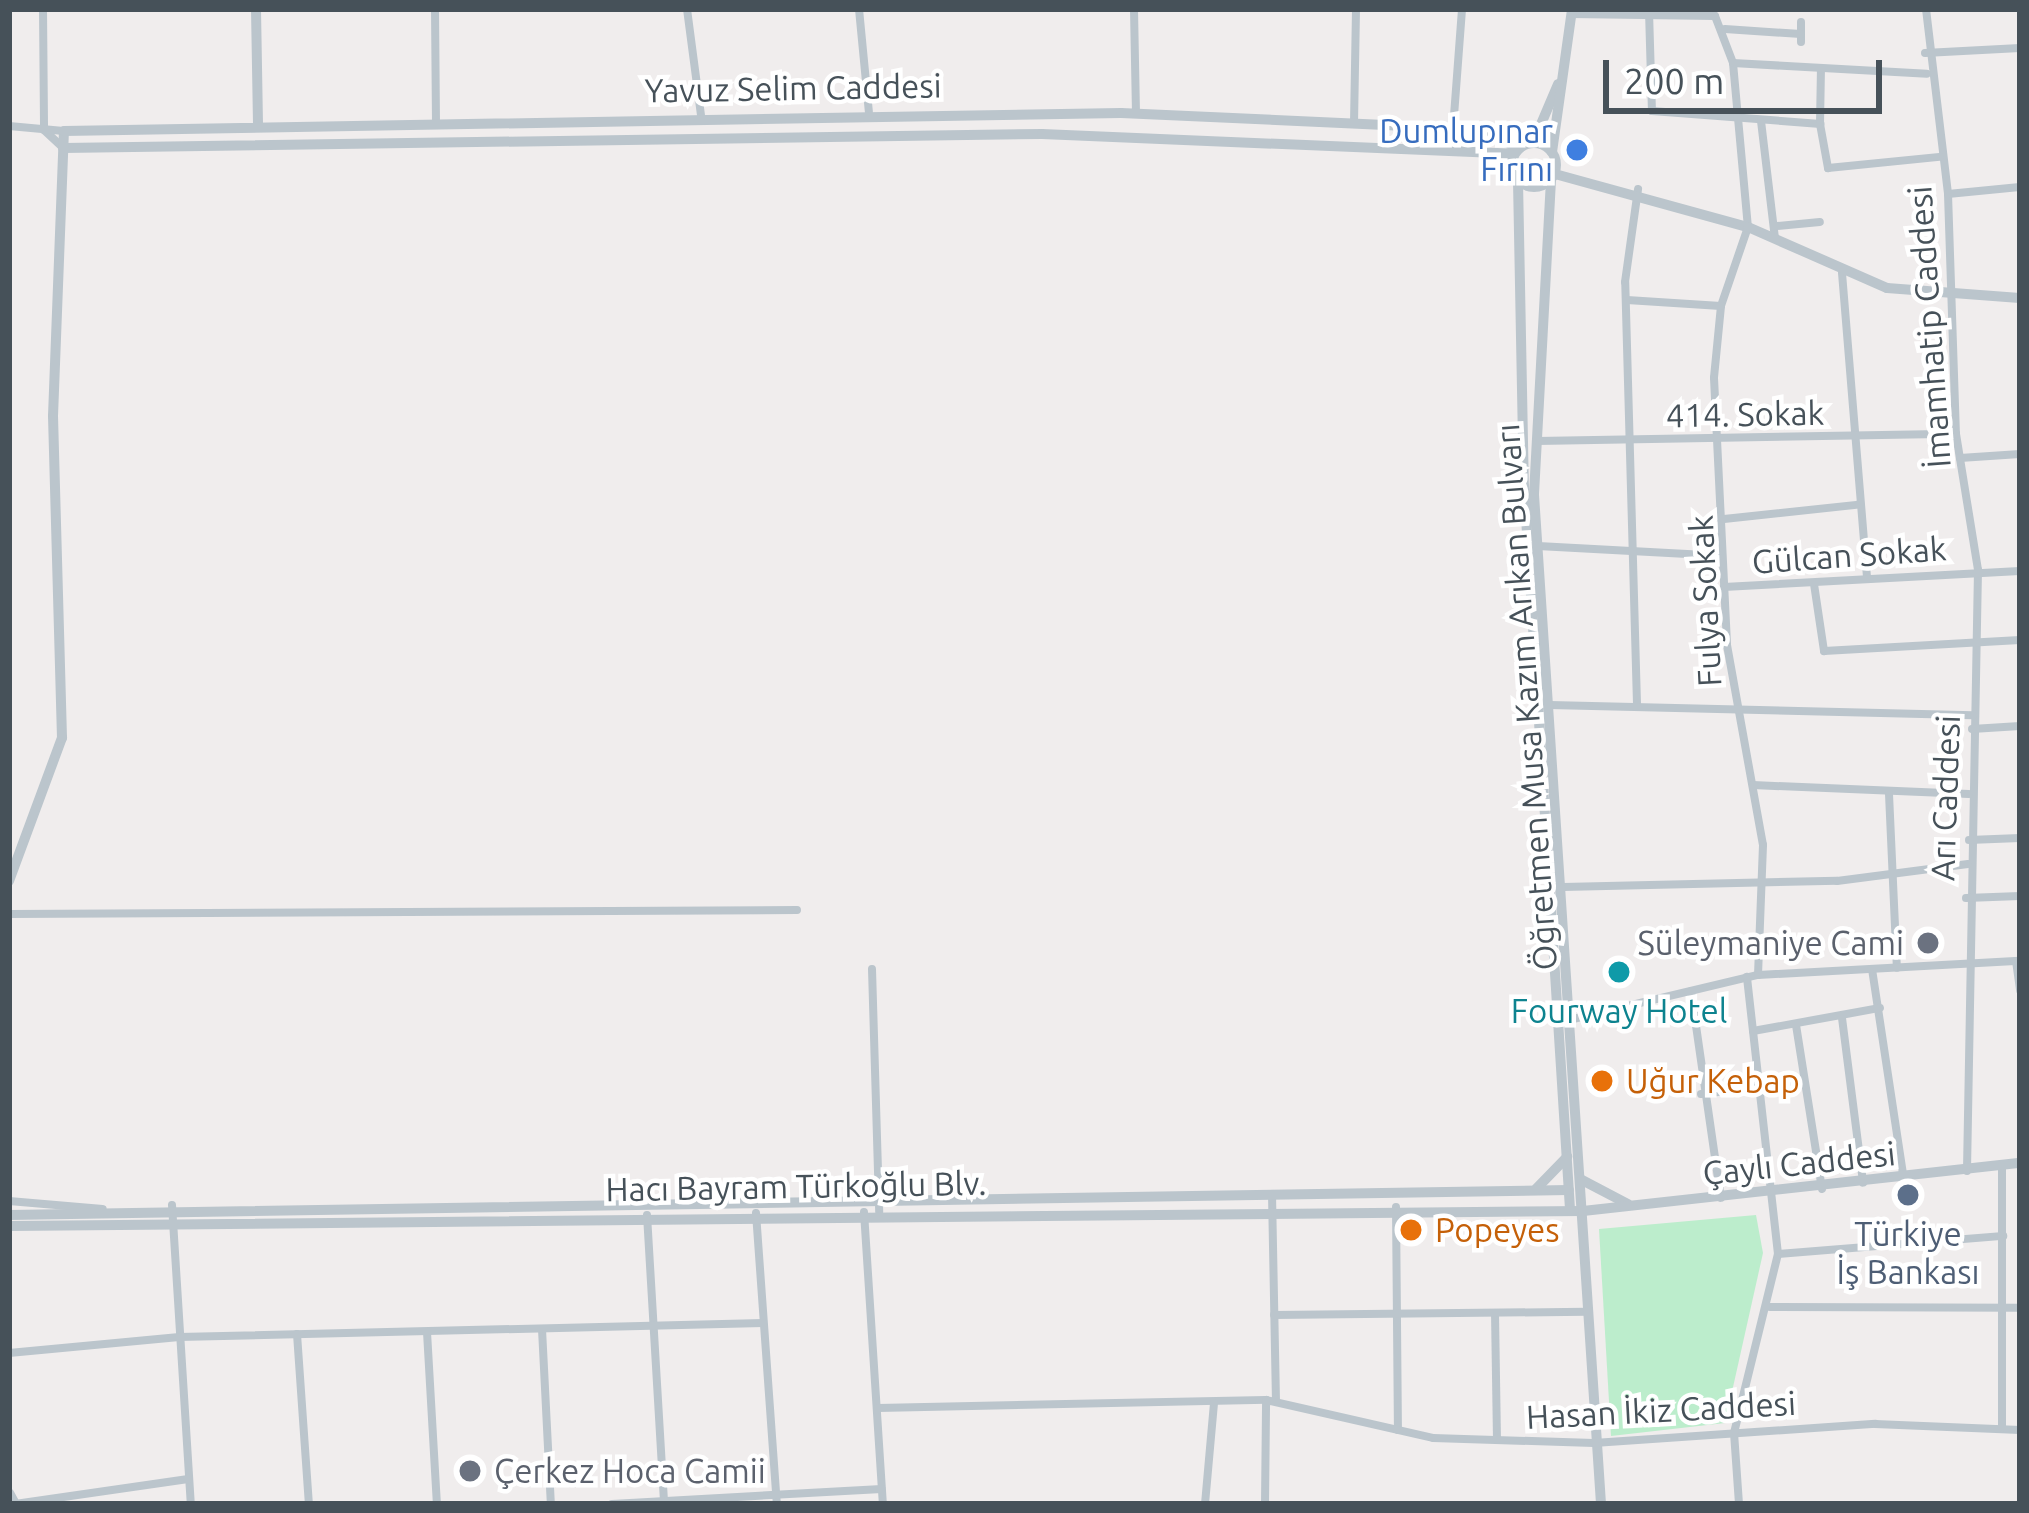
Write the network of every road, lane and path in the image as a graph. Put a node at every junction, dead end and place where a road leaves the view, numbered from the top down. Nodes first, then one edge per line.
1 (43, 9) edge
2 (256, 9) edge
3 (435, 9) edge
4 (687, 9) edge
5 (859, 9) edge
6 (1134, 9) edge
7 (1355, 9) edge
8 (1462, 9) edge
9 (1925, 9) edge
10 (1649, 10) edge
11 (1571, 12) edge
12 (1801, 22) dead end
13 (1726, 29) junction
14 (2020, 48) edge
15 (1925, 53) junction
16 (1732, 63) junction
17 (1822, 68) junction
18 (1927, 74) junction
19 (1559, 82) junction
20 (869, 112) junction
21 (1136, 113) junction
22 (701, 116) junction
23 (1737, 120) junction
24 (1761, 121) junction
25 (436, 122) junction
26 (1354, 124) junction
27 (1820, 124) junction
28 (9, 126) edge
29 (258, 126) junction
30 (1453, 129) junction
31 (44, 130) junction
32 (64, 131) junction
33 (871, 136) junction
34 (1533, 143) junction
35 (63, 148) junction
36 (1517, 151) junction
37 (1552, 152) junction
38 (1939, 157) junction
39 (1553, 177) junction
40 (1518, 181) junction
41 (2020, 187) edge
42 (1638, 189) junction
43 (1948, 194) junction
44 (1820, 222) dead end
45 (1778, 226) junction
46 (1748, 227) junction
47 (1775, 240) junction
48 (1842, 273) junction
49 (1954, 297) junction
50 (2020, 298) edge
51 (1628, 300) junction
52 (1721, 306) junction
53 (1956, 434) junction
54 (1852, 436) junction
55 (1719, 438) junction
56 (1635, 439) junction
57 (1534, 441) junction
58 (2020, 454) edge
59 (1960, 458) junction
60 (1856, 505) junction
61 (1724, 519) junction
62 (1533, 546) junction
63 (1633, 546) junction
64 (1720, 556) junction
65 (1978, 570) junction
66 (2020, 571) edge
67 (1867, 577) junction
68 (1814, 584) junction
69 (1724, 587) junction
70 (1975, 640) junction
71 (2020, 640) edge
72 (1637, 704) junction
73 (1550, 705) junction
74 (1734, 705) junction
75 (1973, 715) junction
76 (2020, 726) edge
77 (1972, 729) junction
78 (1753, 785) junction
79 (1889, 794) junction
80 (1970, 794) junction
81 (2020, 838) edge
82 (1970, 840) junction
83 (1968, 864) junction
84 (1888, 878) junction
85 (9, 881) edge
86 (1761, 881) junction
87 (1563, 886) junction
88 (2020, 896) edge
89 (1966, 898) junction
90 (796, 910) dead end
91 (9, 914) edge
92 (2018, 961) edge
93 (1897, 968) junction
94 (1962, 968) junction
95 (872, 969) dead end
96 (1872, 969) junction
97 (1758, 975) junction
98 (1747, 977) junction
99 (1691, 991) junction
100 (2020, 992) edge
101 (1880, 1008) junction
102 (1842, 1018) junction
103 (1567, 1020) junction
104 (1796, 1025) junction
105 (1754, 1031) junction
106 (1762, 1087) junction
107 (1701, 1094) junction
108 (1567, 1157) junction
109 (2020, 1163) edge
110 (2002, 1164) junction
111 (1967, 1172) junction
112 (1904, 1179) junction
113 (1582, 1180) junction
114 (1863, 1184) junction
115 (1822, 1189) junction
116 (1535, 1190) junction
117 (1568, 1190) junction
118 (1774, 1194) junction
119 (1721, 1199) junction
120 (1272, 1200) junction
121 (9, 1201) edge
122 (879, 1205) junction
123 (1637, 1206) junction
124 (1396, 1207) junction
125 (103, 1209) junction
126 (172, 1211) junction
127 (1576, 1211) junction
128 (864, 1212) junction
129 (757, 1213) junction
130 (9, 1215) edge
131 (647, 1215) junction
132 (9, 1226) edge
133 (2002, 1236) junction
134 (1778, 1254) junction
135 (2004, 1306) junction
136 (1770, 1307) junction
137 (2020, 1308) edge
138 (1395, 1312) junction
139 (1586, 1312) junction
140 (1495, 1313) junction
141 (1274, 1315) junction
142 (763, 1323) junction
143 (656, 1324) junction
144 (542, 1329) junction
145 (427, 1332) junction
146 (297, 1334) junction
147 (179, 1337) junction
148 (9, 1353) edge
149 (1271, 1401) junction
150 (1214, 1402) junction
151 (878, 1408) junction
152 (2002, 1428) junction
153 (1398, 1430) junction
154 (2020, 1430) edge
155 (1734, 1433) junction
156 (1497, 1441) junction
157 (1594, 1443) junction
158 (188, 1479) junction
159 (882, 1489) junction
160 (9, 1493) edge
161 (776, 1500) edge
162 (664, 1503) edge
163 (15, 1504) edge
164 (191, 1504) edge
165 (309, 1504) edge
166 (437, 1504) edge
167 (551, 1504) edge
168 (612, 1504) edge
169 (883, 1504) edge
170 (1205, 1504) edge
171 (1265, 1504) edge
172 (1603, 1504) edge
173 (1739, 1504) edge

1 - 31 street
2 - 29 street
3 - 25 street
4 - 22 street
5 - 20 street
6 - 21 street
7 - 26 street
8 - 30 street
9 - 15 street, İmamhatip Caddesi
10 - 11 street
10 - 13 street
10 - 23 street
11 - 19 street
12 - 13 street
13 - 16 street
14 - 15 street
15 - 18 street, İmamhatip Caddesi
16 - 17 street
16 - 23 street
17 - 18 street
17 - 27 street
18 - 38 street, İmamhatip Caddesi
19 - 34 street
19 - 37 street
20 - 21 street, Yavuz Selim Caddesi
20 - 22 street, Yavuz Selim Caddesi
20 - 33 street
21 - 26 street, Yavuz Selim Caddesi
22 - 25 street, Yavuz Selim Caddesi
23 - 24 street
23 - 46 street
24 - 27 street
24 - 45 street
25 - 29 street, Yavuz Selim Caddesi
26 - 30 street, Yavuz Selim Caddesi
27 - 38 street
28 - 31 street
29 - 32 street, Yavuz Selim Caddesi
30 - 36 street, Yavuz Selim Caddesi
31 - 32 street
31 - 35 street
32 - 35 street
33 - 35 street, Yavuz Selim Caddesi
33 - 36 street, Yavuz Selim Caddesi
34 - 36 street
34 - 37 street
35 - 85 street
36 - 40 street, Öğretmen Musa Kazım Arıkan Bulvarı
37 - 39 street, Öğretmen Musa Kazım Arıkan Bulvarı
38 - 43 street, İmamhatip Caddesi
39 - 40 street
39 - 42 street
39 - 57 street, Öğretmen Musa Kazım Arıkan Bulvarı
40 - 62 street, Öğretmen Musa Kazım Arıkan Bulvarı
41 - 43 street
42 - 46 street
42 - 51 street
43 - 49 street, İmamhatip Caddesi
44 - 45 street
45 - 47 street
46 - 47 street
46 - 52 street, Fulya Sokak
47 - 48 street
48 - 49 street
48 - 54 street
49 - 50 street
49 - 53 street, İmamhatip Caddesi
51 - 52 street
51 - 56 street
52 - 55 street, Fulya Sokak
53 - 54 street, 414. Sokak
53 - 59 street, İmamhatip Caddesi
54 - 55 street, 414. Sokak
54 - 60 street
55 - 56 street, 414. Sokak
55 - 61 street, Fulya Sokak
56 - 57 street, 414. Sokak
56 - 63 street
57 - 62 street, Öğretmen Musa Kazım Arıkan Bulvarı
58 - 59 street
59 - 65 street, İmamhatip Caddesi
60 - 61 street
60 - 67 street
61 - 64 street, Fulya Sokak
62 - 63 street
62 - 73 street, Öğretmen Musa Kazım Arıkan Bulvarı
62 - 103 street, Öğretmen Musa Kazım Arıkan Bulvarı
63 - 64 street
63 - 72 street
64 - 69 street, Fulya Sokak
65 - 66 street, Gülcan Sokak
65 - 67 street, Gülcan Sokak
65 - 70 street, Arı Caddesi
67 - 68 street, Gülcan Sokak
68 - 69 street, Gülcan Sokak
68 - 70 street
69 - 74 street, Fulya Sokak
70 - 71 street
70 - 75 street, Arı Caddesi
72 - 73 street
72 - 74 street
73 - 87 street, Öğretmen Musa Kazım Arıkan Bulvarı
74 - 75 street
74 - 78 street, Fulya Sokak
75 - 77 street, Arı Caddesi
76 - 77 street
77 - 80 street, Arı Caddesi
78 - 79 street
78 - 86 street, Fulya Sokak
79 - 80 street
79 - 84 street
80 - 82 street, Arı Caddesi
81 - 82 street
82 - 83 street, Arı Caddesi
83 - 84 street
83 - 89 street, Arı Caddesi
84 - 86 street
84 - 93 street
86 - 87 street
86 - 97 street, Fulya Sokak
87 - 103 street, Öğretmen Musa Kazım Arıkan Bulvarı
88 - 89 street
89 - 94 street, Arı Caddesi
90 - 91 street
92 - 94 street
92 - 100 street
93 - 94 street
93 - 96 street
94 - 111 street, Arı Caddesi
95 - 122 street
96 - 97 street
96 - 101 street
97 - 98 street
98 - 99 street
98 - 105 street
99 - 103 street
99 - 107 street
101 - 102 street
101 - 112 street
102 - 104 street
102 - 114 street
103 - 108 street, Öğretmen Musa Kazım Arıkan Bulvarı
103 - 113 street, Öğretmen Musa Kazım Arıkan Bulvarı
104 - 105 street
104 - 115 street
105 - 106 street
106 - 107 street
106 - 118 street
107 - 119 street
108 - 116 street
108 - 117 street, Öğretmen Musa Kazım Arıkan Bulvarı
109 - 110 street, Çaylı Caddesi
110 - 111 street, Çaylı Caddesi
110 - 133 street
111 - 112 street, Çaylı Caddesi
112 - 114 street, Çaylı Caddesi
113 - 123 street
113 - 127 street, Öğretmen Musa Kazım Arıkan Bulvarı
114 - 115 street, Çaylı Caddesi
115 - 118 street, Çaylı Caddesi
116 - 117 street, Hacı Bayram Türkoğlu Blv.
116 - 120 street, Hacı Bayram Türkoğlu Blv.
117 - 127 street, Öğretmen Musa Kazım Arıkan Bulvarı
118 - 119 street, Çaylı Caddesi
118 - 134 street
119 - 123 street, Çaylı Caddesi
120 - 122 street, Hacı Bayram Türkoğlu Blv.
120 - 124 street, Hacı Bayram Türkoğlu Blv.
120 - 141 street
121 - 125 street
122 - 126 street, Hacı Bayram Türkoğlu Blv.
122 - 128 street, Hacı Bayram Türkoğlu Blv.
123 - 127 street, Çaylı Caddesi
124 - 127 street, Hacı Bayram Türkoğlu Blv.
124 - 138 street
125 - 126 street, Hacı Bayram Türkoğlu Blv.
125 - 130 street, Hacı Bayram Türkoğlu Blv.
126 - 131 street, Hacı Bayram Türkoğlu Blv.
126 - 132 street, Hacı Bayram Türkoğlu Blv.
126 - 147 street
127 - 139 street
128 - 129 street, Hacı Bayram Türkoğlu Blv.
128 - 151 street
129 - 131 street, Hacı Bayram Türkoğlu Blv.
129 - 142 street
131 - 143 street
133 - 134 street
133 - 135 street
134 - 136 street
135 - 136 street
135 - 137 street
135 - 152 street
136 - 155 street
138 - 140 street
138 - 141 street
138 - 153 street
139 - 140 street
139 - 157 street
140 - 156 street
141 - 149 street
142 - 143 street
142 - 161 street
143 - 144 street
143 - 162 street
144 - 145 street
144 - 167 street
145 - 146 street
145 - 166 street
146 - 147 street
146 - 165 street
147 - 148 street
147 - 158 street
149 - 150 street, Hasan İkiz Caddesi
149 - 153 street, Hasan İkiz Caddesi
149 - 171 street
150 - 151 street, Hasan İkiz Caddesi
150 - 170 street
151 - 159 street
152 - 154 street, Hasan İkiz Caddesi
152 - 155 street, Hasan İkiz Caddesi
153 - 156 street, Hasan İkiz Caddesi
155 - 157 street, Hasan İkiz Caddesi
155 - 173 street
156 - 157 street, Hasan İkiz Caddesi
157 - 172 street
158 - 163 street
158 - 164 street
159 - 161 street
159 - 169 street
160 - 163 street
161 - 162 street
162 - 168 street

